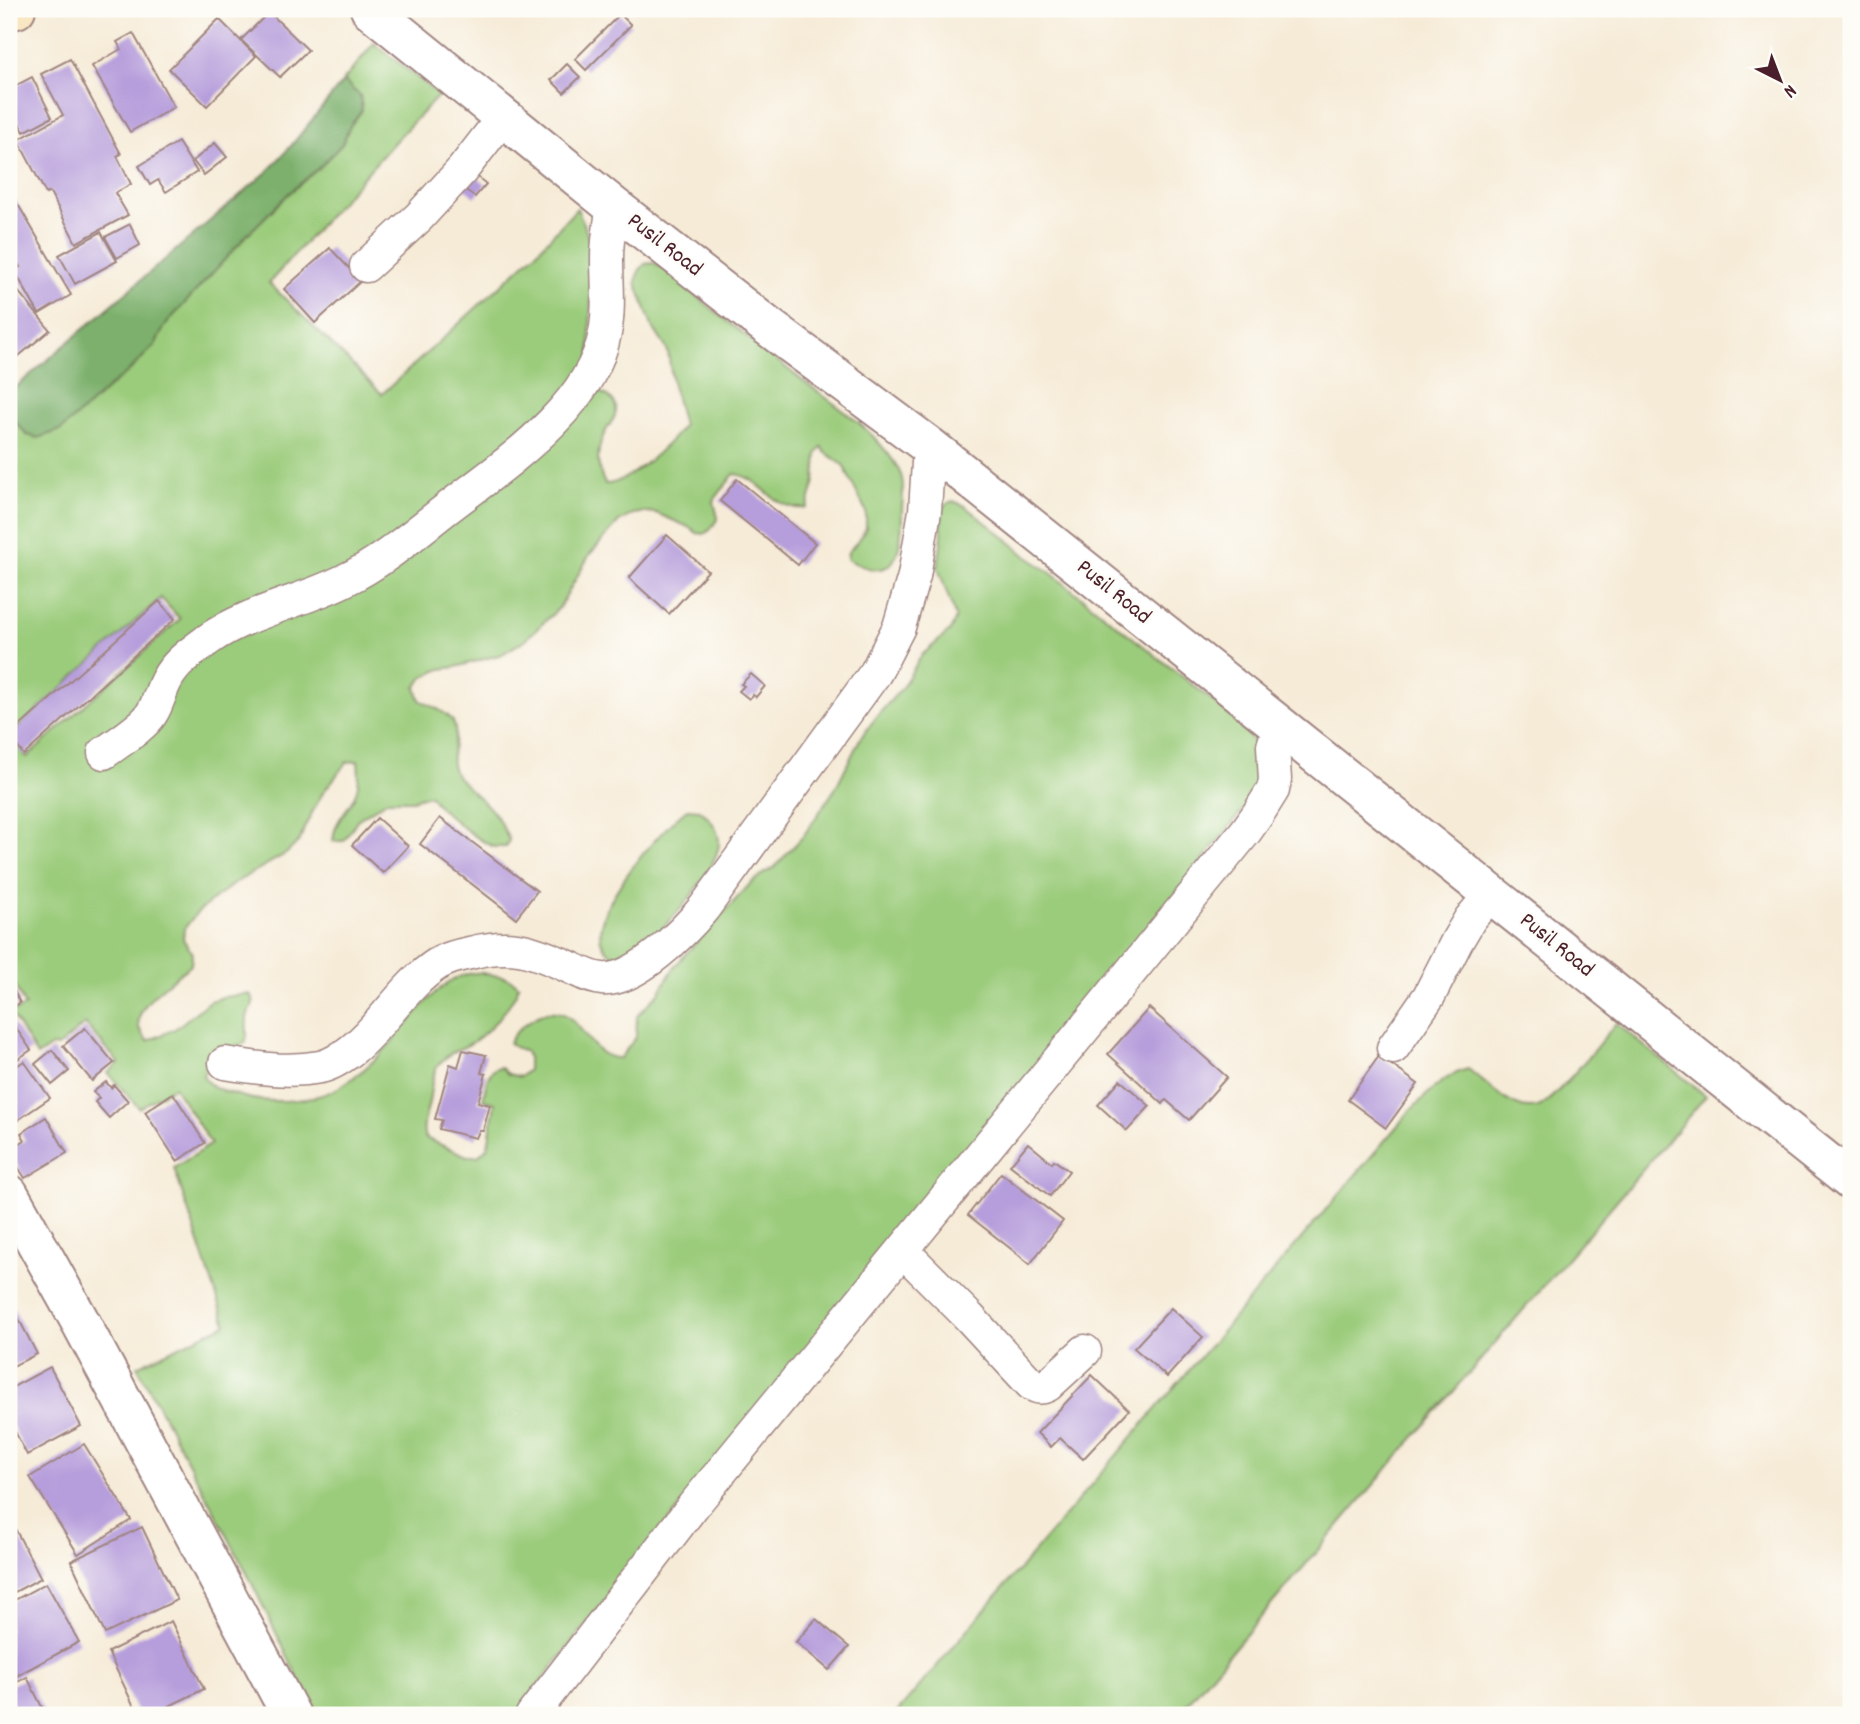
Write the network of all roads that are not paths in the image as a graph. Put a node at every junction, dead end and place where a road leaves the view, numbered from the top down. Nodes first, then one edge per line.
1 (16, 9) edge
2 (370, 9) edge
3 (9, 11) edge
4 (504, 116) junction
5 (613, 206) junction
6 (366, 266) dead end
7 (929, 446) junction
8 (1279, 726) junction
9 (103, 753) dead end
10 (1491, 894) junction
11 (1393, 1048) dead end
12 (225, 1063) dead end
13 (1851, 1181) edge
14 (9, 1194) edge
15 (903, 1251) junction
16 (1085, 1351) dead end
17 (290, 1715) edge
18 (532, 1715) edge

1 - 3 main road
2 - 4 street, Pusil Road
4 - 5 street, Pusil Road
4 - 6 lane
5 - 7 street, Pusil Road
5 - 9 lane
7 - 8 street, Pusil Road
7 - 12 lane
8 - 10 street, Pusil Road
8 - 15 lane
10 - 11 lane
10 - 13 street, Pusil Road
14 - 17 street
15 - 16 lane
15 - 18 lane

